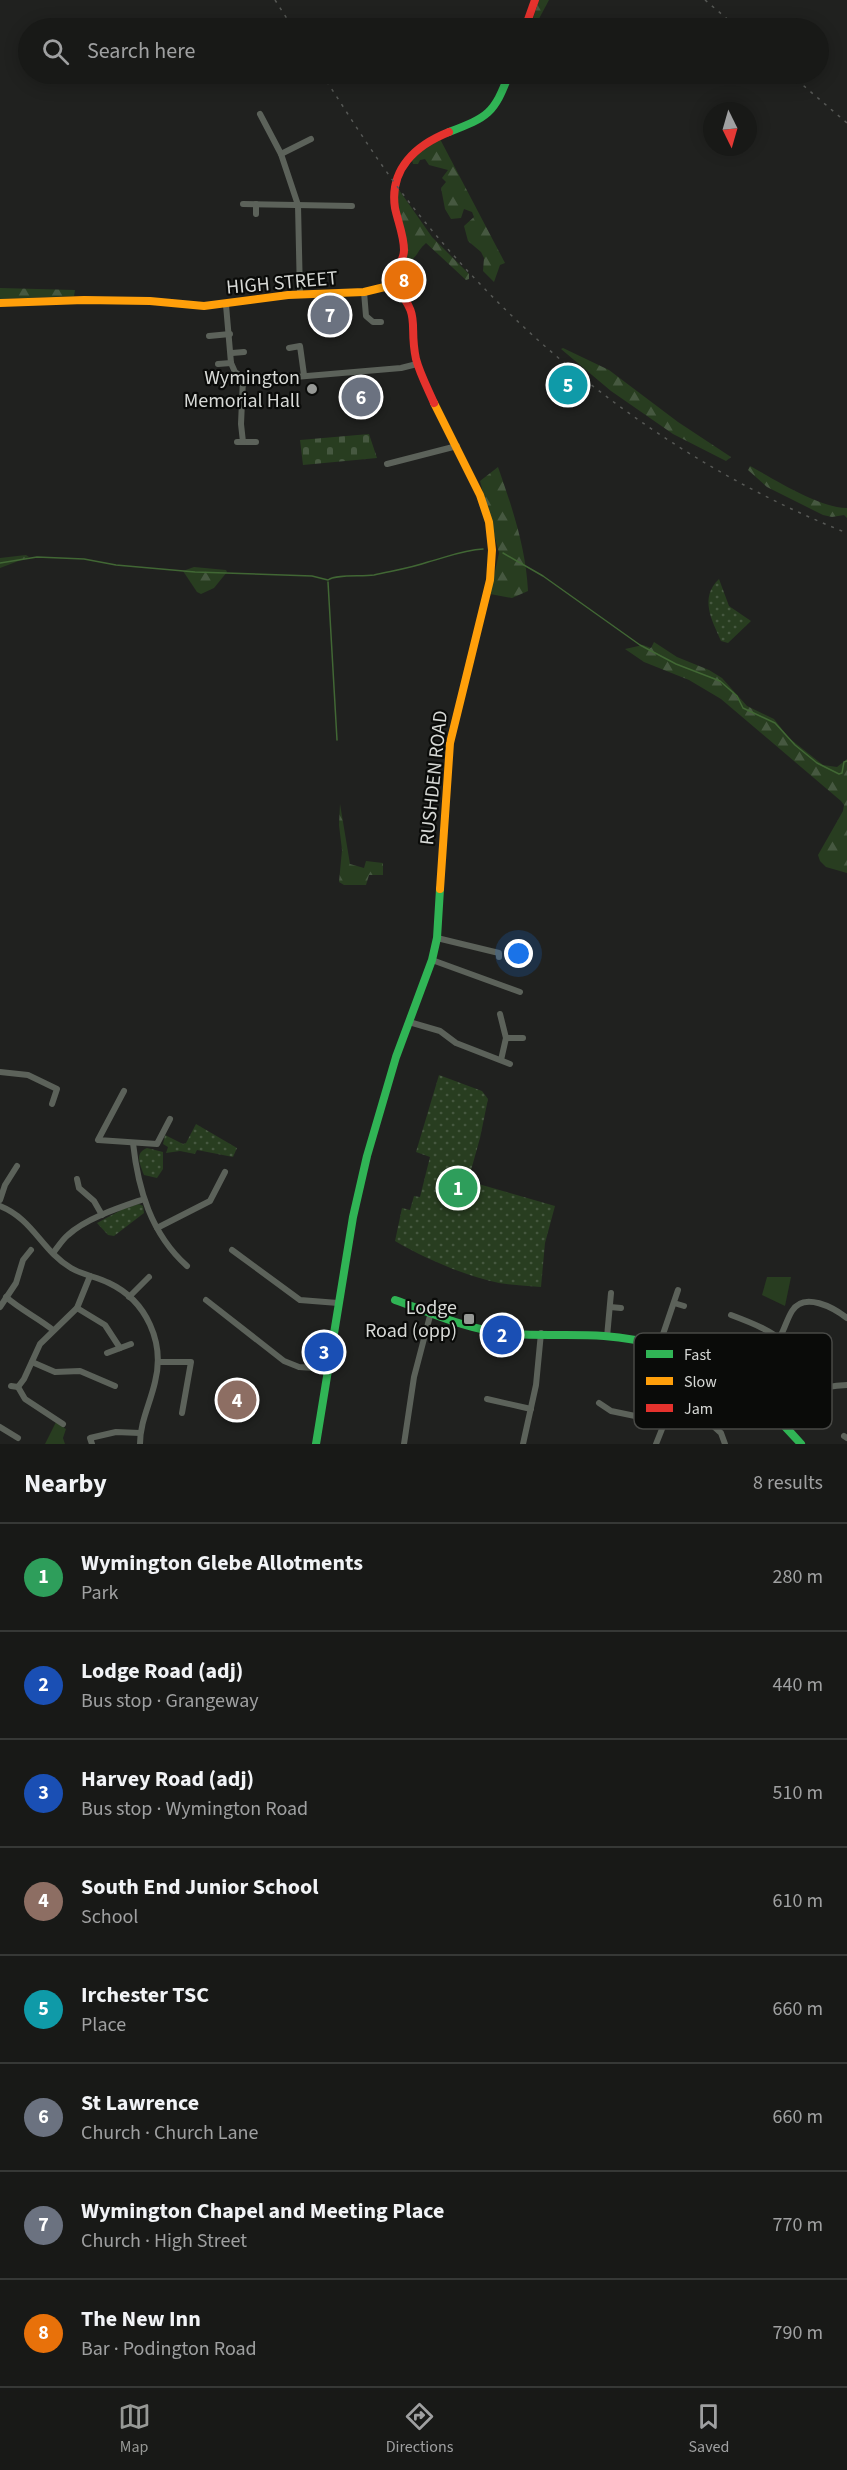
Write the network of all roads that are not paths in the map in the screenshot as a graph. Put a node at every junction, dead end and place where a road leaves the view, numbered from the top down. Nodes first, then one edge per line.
1 (535, 0) edge
2 (529, 18) edge
3 (504, 84) edge
4 (260, 114) dead end
5 (311, 139) dead end
6 (280, 154) junction
7 (243, 204) dead end
8 (256, 204) junction
9 (298, 205) junction
10 (352, 206) dead end
11 (256, 214) dead end
12 (393, 285) junction
13 (364, 292) junction
14 (300, 295) junction
15 (0, 303) edge
16 (226, 305) junction
17 (381, 322) dead end
18 (230, 334) junction
19 (209, 336) dead end
20 (289, 348) dead end
21 (244, 352) dead end
22 (232, 353) junction
23 (231, 363) junction
24 (218, 364) dead end
25 (417, 364) junction
26 (304, 375) junction
27 (243, 379) junction
28 (256, 442) dead end
29 (457, 446) junction
30 (387, 464) dead end
31 (437, 938) junction
32 (499, 957) dead end
33 (432, 960) junction
34 (519, 992) dead end
35 (500, 1014) dead end
36 (409, 1022) junction
37 (506, 1038) junction
38 (523, 1038) dead end
39 (501, 1060) junction
40 (510, 1064) dead end
41 (0, 1072) edge
42 (57, 1089) junction
43 (65, 1091) dead end
44 (124, 1091) dead end
45 (52, 1104) dead end
46 (170, 1119) dead end
47 (90, 1140) dead end
48 (98, 1140) junction
49 (133, 1143) junction
50 (17, 1166) dead end
51 (225, 1172) dead end
52 (77, 1179) dead end
53 (144, 1199) junction
54 (0, 1200) edge
55 (0, 1206) edge
56 (102, 1215) junction
57 (157, 1228) junction
58 (32, 1250) dead end
59 (232, 1250) dead end
60 (53, 1253) junction
61 (187, 1266) dead end
62 (90, 1276) junction
63 (149, 1277) dead end
64 (678, 1290) dead end
65 (611, 1293) dead end
66 (129, 1297) junction
67 (6, 1298) junction
68 (206, 1300) dead end
69 (395, 1300) dead end
70 (338, 1303) junction
71 (674, 1303) junction
72 (684, 1306) dead end
73 (0, 1307) edge
74 (610, 1307) junction
75 (77, 1308) junction
76 (621, 1308) dead end
77 (431, 1312) junction
78 (731, 1316) dead end
79 (847, 1318) edge
80 (53, 1330) junction
81 (664, 1333) edge
82 (771, 1333) edge
83 (782, 1333) edge
84 (541, 1334) junction
85 (607, 1336) junction
86 (634, 1341) edge
87 (131, 1344) dead end
88 (120, 1348) junction
89 (107, 1353) dead end
90 (32, 1362) junction
91 (159, 1362) junction
92 (329, 1370) junction
93 (115, 1386) dead end
94 (487, 1399) dead end
95 (599, 1403) dead end
96 (531, 1409) junction
97 (182, 1413) dead end
98 (634, 1416) edge
99 (63, 1424) dead end
100 (0, 1427) edge
101 (661, 1429) edge
102 (717, 1429) edge
103 (789, 1429) edge
104 (140, 1433) junction
105 (18, 1438) dead end
106 (90, 1438) edge
107 (140, 1444) edge
108 (316, 1444) edge
109 (404, 1444) edge
110 (523, 1444) edge
111 (656, 1444) edge
112 (726, 1444) edge
113 (801, 1444) edge

1 - 2 street
3 - 12 street
4 - 6 street
5 - 6 street
6 - 9 street
7 - 8 street
8 - 9 street
8 - 11 street
9 - 10 street
9 - 14 street
12 - 13 street, HIGH STREET
12 - 25 street, RUSHDEN ROAD
13 - 14 street, HIGH STREET
13 - 17 street
14 - 16 street, HIGH STREET
15 - 16 street, HIGH STREET
16 - 18 street
18 - 19 street
18 - 22 street
20 - 26 street
21 - 22 street
22 - 23 street
23 - 24 street
23 - 27 street
25 - 26 street
25 - 29 street, RUSHDEN ROAD
26 - 27 street
27 - 28 street
29 - 30 street
29 - 31 street, RUSHDEN ROAD
31 - 32 street
31 - 33 street, RUSHDEN ROAD
33 - 34 street
33 - 36 street, RUSHDEN ROAD
35 - 37 street
36 - 39 street
36 - 70 street, RUSHDEN ROAD
37 - 38 street
37 - 39 street
39 - 40 street
41 - 42 street
42 - 43 street
42 - 45 street
44 - 48 street
46 - 49 street
47 - 48 street
48 - 49 street
49 - 53 street
50 - 54 street
51 - 57 street
52 - 56 street
53 - 56 street
53 - 57 street
55 - 60 street
56 - 60 street
57 - 61 street
58 - 67 street
59 - 70 street
60 - 62 street
62 - 66 street
62 - 75 street
63 - 66 street
64 - 71 street
65 - 74 street
66 - 91 street
67 - 73 street
67 - 80 street
68 - 92 street
69 - 77 street
70 - 92 street, RUSHDEN ROAD
71 - 72 street
71 - 81 street
74 - 76 street
74 - 85 street
75 - 80 street
75 - 88 street
77 - 84 street
77 - 109 street
78 - 82 street
79 - 83 street
80 - 90 street
84 - 85 street
84 - 96 street
85 - 86 street
87 - 88 street
88 - 89 street
90 - 93 street
90 - 99 street
91 - 97 street
91 - 104 street
92 - 108 street, RUSHDEN ROAD
94 - 96 street
95 - 98 street
96 - 110 street
100 - 105 street
101 - 111 street
102 - 112 street
103 - 113 street
104 - 106 street
104 - 107 street

